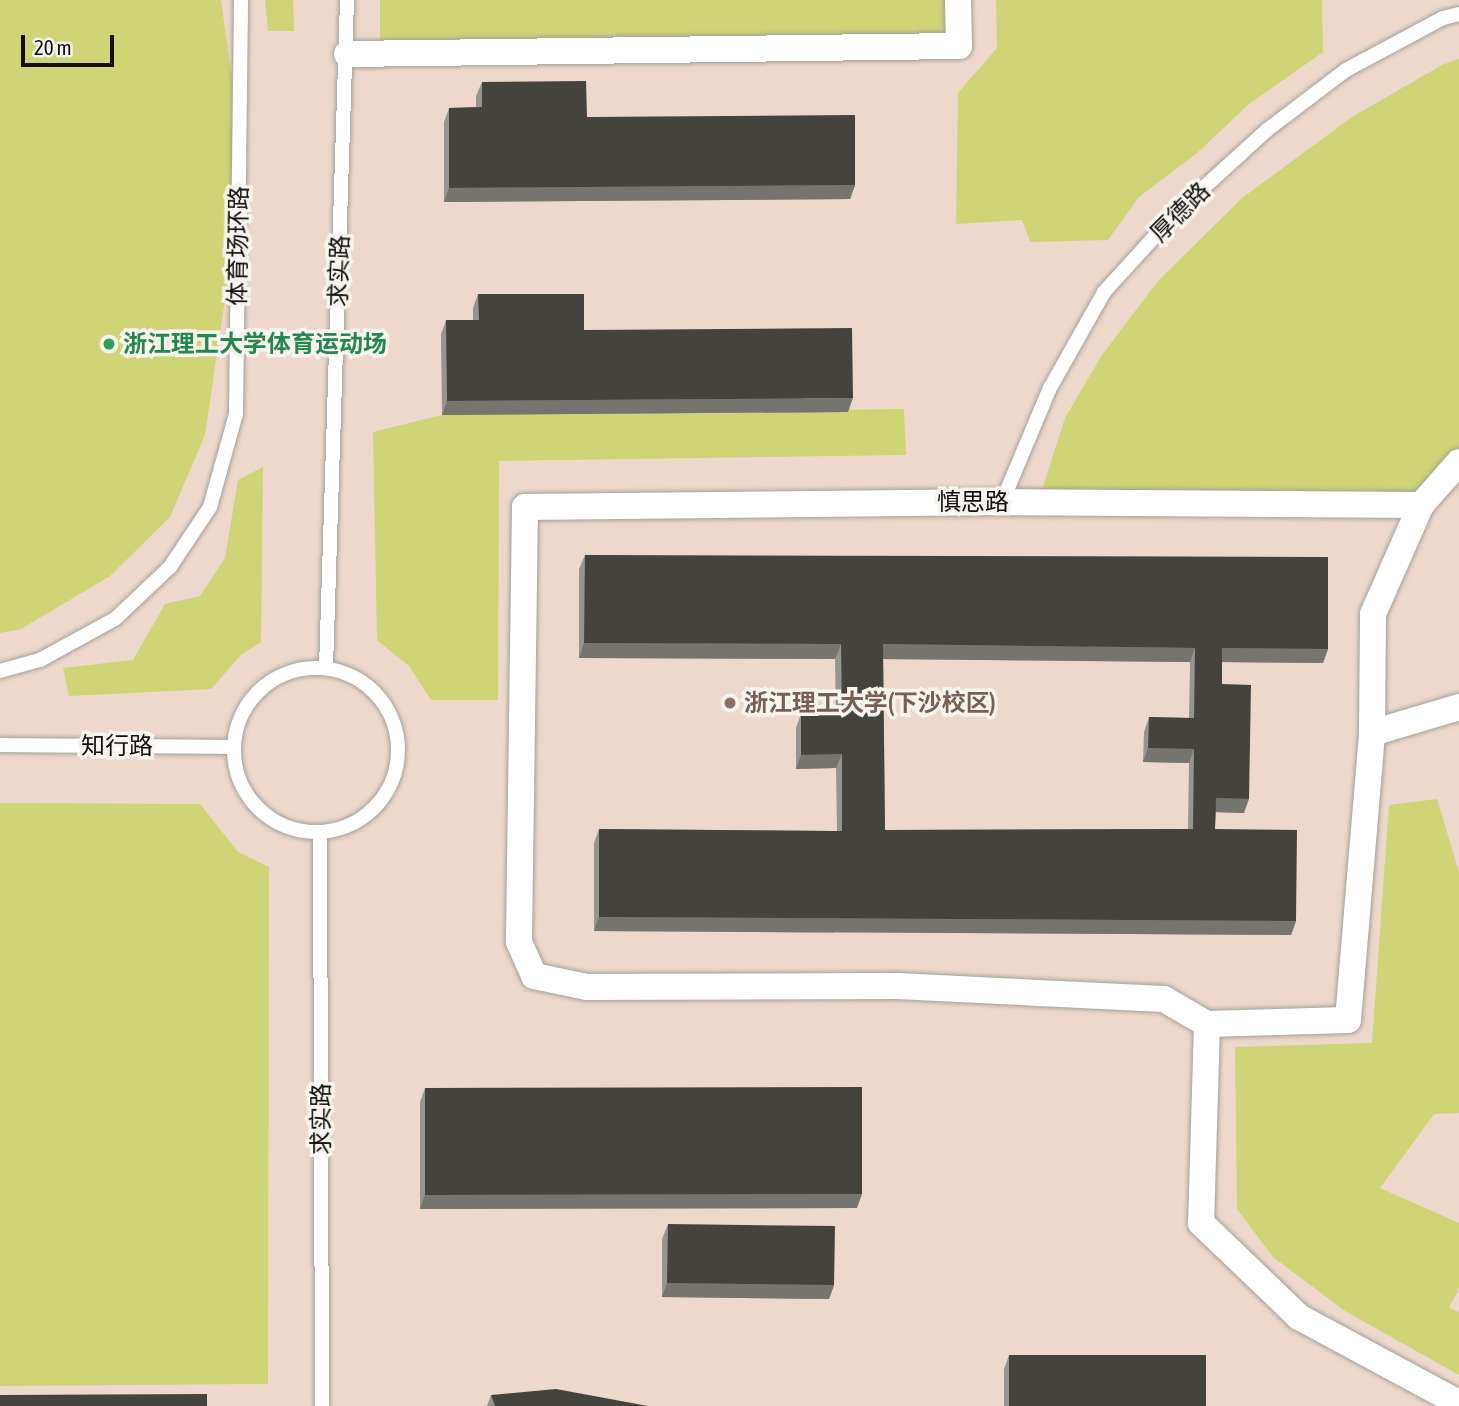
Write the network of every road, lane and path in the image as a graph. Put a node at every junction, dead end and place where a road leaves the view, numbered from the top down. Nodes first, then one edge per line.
1 (241, 0) edge
2 (347, 0) edge
3 (958, 0) edge
4 (1459, 14) edge
5 (347, 54) junction
6 (1459, 463) edge
7 (1002, 502) junction
8 (1421, 505) junction
9 (326, 668) junction
10 (0, 671) edge
11 (1459, 707) edge
12 (1372, 733) junction
13 (0, 745) edge
14 (234, 747) junction
15 (320, 832) junction
16 (1207, 1024) junction
17 (1459, 1403) edge
18 (322, 1406) edge

1 - 10 lane, 体育场环路
2 - 5 lane, 求实路
3 - 5 street
4 - 7 lane, 厚德路
5 - 9 lane, 求实路
6 - 8 street
7 - 8 street, 慎思路
7 - 16 street, 慎思路
8 - 12 street
9 - 14 lane
9 - 15 lane
11 - 12 street
12 - 16 street
13 - 14 lane, 知行路
14 - 15 lane
15 - 18 lane, 求实路
16 - 17 street

